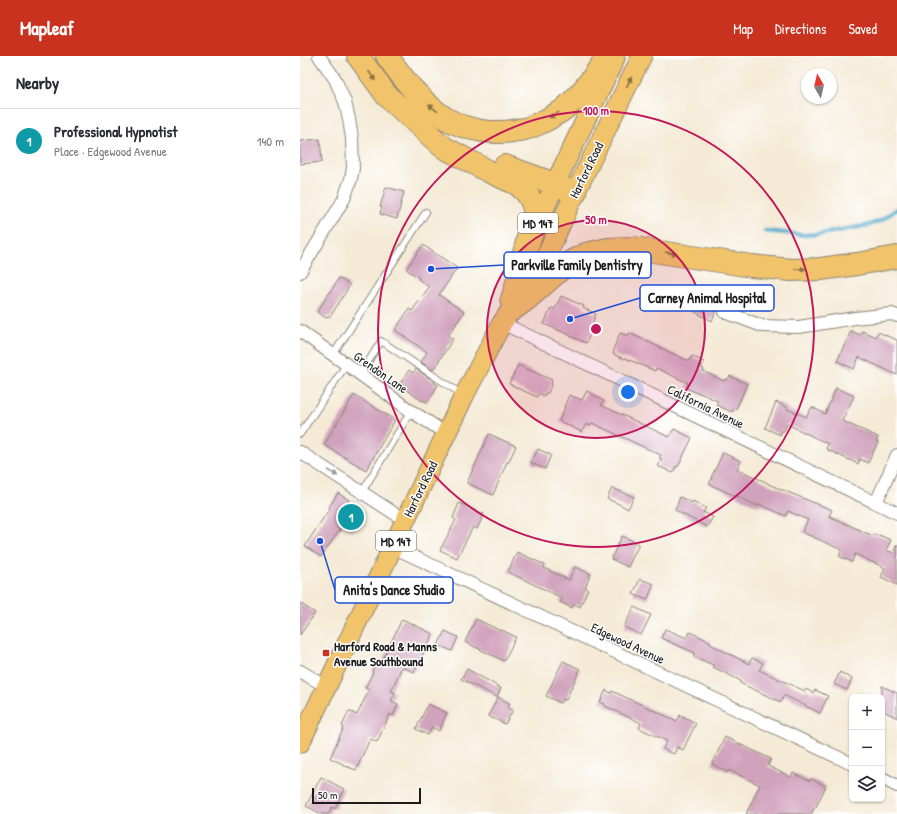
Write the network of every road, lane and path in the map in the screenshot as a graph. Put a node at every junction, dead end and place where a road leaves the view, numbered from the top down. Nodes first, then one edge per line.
1 (319, 56) edge
2 (358, 56) edge
3 (387, 56) edge
4 (607, 56) edge
5 (616, 56) edge
6 (642, 56) edge
7 (431, 137) junction
8 (555, 184) junction
9 (575, 193) junction
10 (426, 212) dead end
11 (897, 257) edge
12 (522, 261) junction
13 (300, 272) edge
14 (725, 312) dead end
15 (895, 315) edge
16 (507, 316) junction
17 (300, 331) edge
18 (333, 355) junction
19 (346, 365) junction
20 (360, 375) junction
21 (464, 396) junction
22 (411, 411) junction
23 (300, 434) edge
24 (447, 434) junction
25 (300, 452) edge
26 (897, 455) edge
27 (362, 492) junction
28 (876, 503) junction
29 (897, 513) edge
30 (406, 520) junction
31 (393, 547) junction
32 (300, 671) edge
33 (327, 687) junction
34 (300, 744) edge
35 (849, 763) edge
36 (885, 780) edge
37 (897, 786) edge

1 - 13 street
2 -> 7 highway
4 -> 3 highway
5 - 8 main road, Harford Road / MD 147
9 -> 6 main road, Harford Road / MD 147
7 - 8 highway
7 - 12 highway
8 - 9 highway
8 - 12 main road, Harford Road / MD 147
9 - 16 main road, Harford Road / MD 147
10 - 18 lane
16 -> 11 highway
12 - 16 main road, Harford Road / MD 147
14 - 15 street
16 - 21 main road, Harford Road / MD 147
16 - 28 street, California Avenue
17 - 18 street, Grendon Lane
18 - 19 street, Grendon Lane
19 - 20 street, Grendon Lane
19 - 23 lane
20 - 21 lane
20 - 22 street, Grendon Lane
21 - 24 main road, Harford Road / MD 147
22 - 24 street, Grendon Lane
22 - 27 lane
24 - 30 main road, Harford Road / MD 147
25 -> 27 street
26 - 28 street
27 - 30 street
28 - 29 street, California Avenue
30 - 31 main road, Harford Road / MD 147
31 - 33 main road, Harford Road / MD 147
31 - 35 street, Edgewood Avenue
32 - 33 street
33 - 34 main road, Harford Road / MD 147
36 - 37 street

